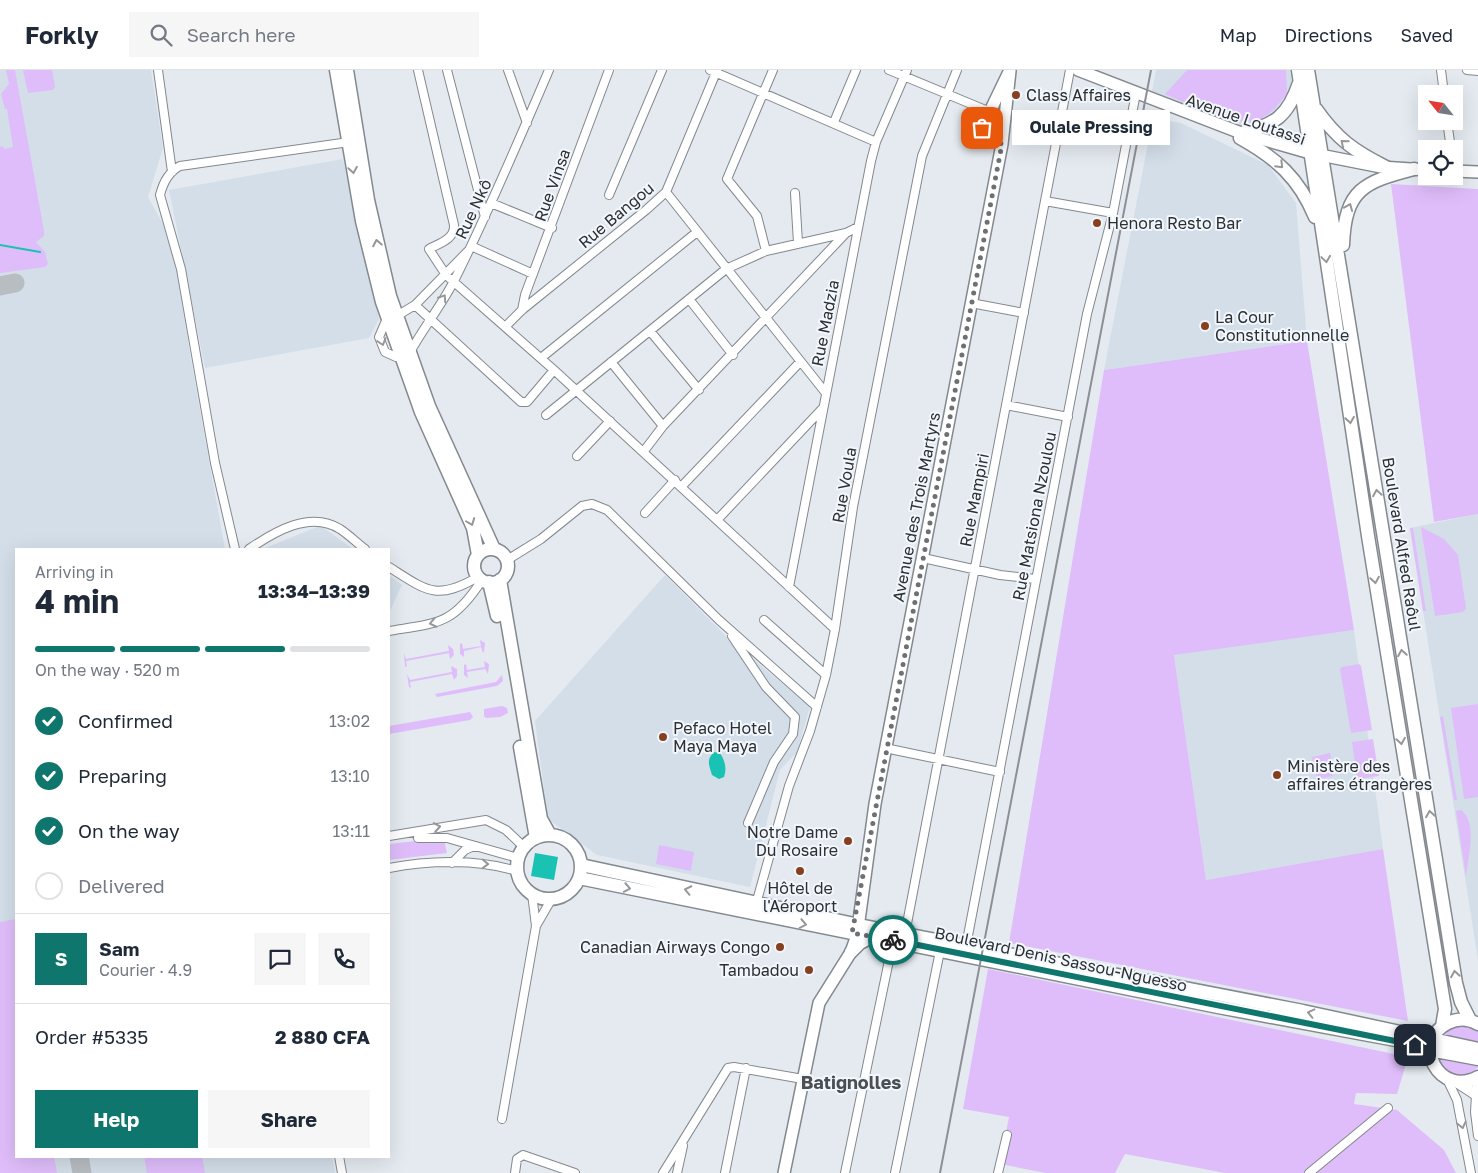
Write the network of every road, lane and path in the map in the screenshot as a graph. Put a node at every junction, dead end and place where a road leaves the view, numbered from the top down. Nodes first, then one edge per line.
1 (158, 70) edge
2 (332, 70) edge
3 (336, 70) edge
4 (347, 70) edge
5 (418, 70) edge
6 (447, 70) edge
7 (508, 70) edge
8 (549, 70) edge
9 (609, 70) edge
10 (662, 70) edge
11 (773, 70) edge
12 (856, 70) edge
13 (889, 70) edge
14 (957, 70) edge
15 (1070, 70) edge
16 (1078, 70) edge
17 (1308, 70) edge
18 (1441, 70) edge
19 (1467, 70) edge
20 (714, 71) edge
21 (1010, 71) edge
22 (1478, 71) edge
23 (905, 73) edge
24 (1298, 75) edge
25 (1443, 85) edge
26 (764, 93) junction
27 (1136, 93) junction
28 (946, 95) junction
29 (1314, 105) junction
30 (988, 111) junction
31 (834, 122) junction
32 (527, 123) junction
33 (1241, 136) junction
34 (346, 142) junction
35 (876, 142) junction
36 (1002, 144) junction
37 (1317, 158) junction
38 (1380, 166) junction
39 (1418, 169) edge
40 (1418, 169) edge
41 (1463, 171) edge
42 (172, 172) junction
43 (1478, 172) edge
44 (666, 192) junction
45 (795, 193) dead end
46 (608, 195) dead end
47 (1045, 201) junction
48 (492, 203) junction
49 (1113, 213) junction
50 (485, 217) junction
51 (552, 228) junction
52 (858, 228) junction
53 (697, 232) junction
54 (846, 233) junction
55 (1322, 234) junction
56 (798, 243) junction
57 (470, 248) junction
58 (766, 252) junction
59 (726, 269) junction
60 (1342, 272) junction
61 (533, 274) junction
62 (446, 275) junction
63 (454, 281) junction
64 (689, 299) junction
65 (971, 303) junction
66 (415, 305) junction
67 (522, 310) junction
68 (1024, 313) junction
69 (392, 318) junction
70 (430, 318) junction
71 (766, 319) junction
72 (506, 326) junction
73 (650, 331) junction
74 (405, 355) junction
75 (733, 355) junction
76 (541, 358) junction
77 (611, 362) junction
78 (800, 362) junction
79 (554, 370) junction
80 (576, 390) junction
81 (699, 390) junction
82 (826, 392) junction
83 (1006, 405) junction
84 (822, 409) junction
85 (546, 416) dead end
86 (1068, 417) junction
87 (610, 421) junction
88 (663, 426) junction
89 (644, 451) junction
90 (577, 456) dead end
91 (675, 480) junction
92 (682, 486) junction
93 (645, 513) dead end
94 (718, 519) junction
95 (235, 548) edge
96 (251, 548) edge
97 (364, 548) edge
98 (494, 549) junction
99 (478, 555) junction
100 (923, 558) junction
101 (507, 560) junction
102 (390, 568) edge
103 (975, 568) junction
104 (1035, 579) junction
105 (487, 580) junction
106 (789, 587) junction
107 (764, 620) dead end
108 (726, 626) junction
109 (835, 628) junction
110 (390, 631) edge
111 (826, 675) junction
112 (817, 707) junction
113 (885, 748) junction
114 (939, 759) junction
115 (1000, 772) junction
116 (748, 823) dead end
117 (550, 835) junction
118 (390, 836) edge
119 (418, 838) dead end
120 (536, 838) junction
121 (474, 846) junction
122 (519, 859) junction
123 (452, 863) junction
124 (390, 868) edge
125 (580, 871) junction
126 (532, 894) junction
127 (551, 900) junction
128 (756, 904) junction
129 (536, 926) junction
130 (855, 929) junction
131 (905, 934) junction
132 (872, 937) junction
133 (893, 940) junction
134 (966, 946) junction
135 (940, 951) junction
136 (848, 956) junction
137 (1476, 1022) edge
138 (1442, 1026) junction
139 (1431, 1045) junction
140 (1478, 1049) edge
141 (1478, 1059) edge
142 (746, 1068) junction
143 (1477, 1077) edge
144 (803, 1078) junction
145 (1451, 1080) junction
146 (1477, 1095) edge
147 (1388, 1108) dead end
148 (502, 1118) dead end
149 (1007, 1135) dead end
150 (1478, 1136) edge
151 (684, 1141) junction
152 (339, 1158) edge
153 (342, 1173) edge
154 (515, 1173) edge
155 (575, 1173) edge
156 (663, 1173) edge
157 (677, 1173) edge
158 (726, 1173) edge
159 (784, 1173) edge
160 (845, 1173) edge
161 (895, 1173) edge
162 (998, 1173) edge
163 (1309, 1173) edge
164 (1471, 1173) edge

1 - 42 street
2 - 34 street
3 - 34 main road
69 -> 4 main road
5 - 62 street
6 - 50 street
7 - 32 street
8 - 32 street, Rue Nkô
9 - 51 street, Rue Vinsa
10 - 46 street
11 - 26 street
12 - 31 street
13 - 23 street
14 - 28 street, Rue Voula
15 - 47 street, Rue Mampiri
16 - 27 main road, Avenue Loutassi
17 - 29 main road, Boulevard Alfred Raôul
18 - 25 street
19 - 22 street
20 - 26 street
20 - 44 street, Rue Bangou
21 - 30 main road, Avenue des Trois Martyrs
21 - 36 main road, Avenue des Trois Martyrs
23 - 28 street
23 - 35 street, Rue Madzia
24 - 33 main road
24 - 37 main road
26 - 31 street
26 - 58 street
27 - 33 main road, Avenue Loutassi
27 - 49 street, Rue Matsiona Nzoulou
28 - 30 street
28 - 109 street, Rue Voula
29 - 37 main road, Boulevard Alfred Raôul
38 -> 29 main road
30 - 36 main road, Avenue des Trois Martyrs
31 - 35 street
32 - 48 street, Rue Nkô
33 - 37 main road, Avenue Loutassi
33 -> 55 main road
34 - 42 street
34 -> 69 main road
35 - 52 street, Rue Madzia
36 - 65 main road, Avenue des Trois Martyrs
37 - 38 main road, Avenue Loutassi
37 - 55 main road, Boulevard Alfred Raôul
37 - 60 main road, Boulevard Alfred Raôul
38 - 39 main road, Avenue Loutassi
60 -> 40 main road
41 - 43 main road
42 - 95 street
44 - 53 street
44 - 67 street, Rue Bangou
45 - 56 street
47 - 49 street
47 - 68 street, Rue Mampiri
48 - 50 street, Rue Nkô
48 - 51 street
49 - 86 street, Rue Matsiona Nzoulou
50 - 57 street, Rue Nkô
51 - 61 street, Rue Vinsa
52 - 54 street
52 - 82 street, Rue Madzia
53 - 59 street
53 - 76 street
54 - 56 street
54 - 71 street
55 -> 138 main road, Boulevard Alfred Raôul
56 - 58 street
57 - 61 street
57 - 62 street
57 - 63 street, Rue Nkô
58 - 59 street
59 - 64 street
59 - 71 street
137 -> 60 main road, Boulevard Alfred Raôul
61 - 67 street, Rue Vinsa
62 - 63 street
62 - 66 street
70 -> 63 street, Rue Nkô
63 - 72 street
64 - 73 street
64 - 75 street
65 - 68 street
65 - 100 main road, Avenue des Trois Martyrs
66 - 69 street
66 - 70 street
67 - 72 street, Rue Bangou
68 - 83 street, Rue Mampiri
69 - 74 main road
70 - 74 street, Rue Nkô
70 - 79 street
71 - 75 street
71 - 78 street
72 - 76 street
73 - 77 street
73 - 81 street
74 - 98 main road
74 -> 99 main road
75 - 81 street
76 - 79 street
77 - 80 street
77 - 88 street
78 - 82 street
78 - 92 street
79 - 80 street
80 - 85 street
80 - 87 street
81 - 88 street
82 - 84 street, Rue Madzia
83 - 86 street
83 - 103 street, Rue Mampiri
84 - 94 street
84 - 106 street, Rue Madzia
86 - 104 street, Rue Matsiona Nzoulou
87 - 89 street
87 - 90 street
88 - 89 street
89 - 91 street
91 - 92 street
91 - 93 street
92 - 94 street
94 - 106 street
96 - 97 street
98 - 99 main road
98 - 101 main road
99 - 105 main road
100 - 103 street
100 - 113 main road, Avenue des Trois Martyrs
101 - 105 main road
101 - 108 street
102 - 105 street
103 - 104 street
103 - 114 street, Rue Mampiri
104 - 115 street, Rue Matsiona Nzoulou
105 -> 110 street
105 - 117 main road
105 - 120 main road
106 - 109 street
107 - 111 street
108 - 112 street
108 - 116 street
109 - 111 street, Rue Voula
111 - 112 street, Rue Voula
112 - 128 street, Rue Voula
113 - 114 street
113 - 130 main road, Avenue des Trois Martyrs
114 - 115 street
114 - 131 street, Rue Mampiri
115 - 134 street, Rue Matsiona Nzoulou
117 - 120 main road
117 - 125 main road
118 -> 122 street
119 - 121 street
120 - 122 main road
121 - 122 street
121 - 123 street
123 -> 122 street
122 - 126 main road
123 - 124 street
125 - 127 main road
128 -> 125 main road, Boulevard Denis Sassou-Nguesso
125 -> 130 main road, Boulevard Denis Sassou-Nguesso
126 - 127 main road
126 - 129 street
127 - 129 street
128 - 130 main road, Boulevard Denis Sassou-Nguesso
129 - 148 street
130 - 131 main road, Boulevard Denis Sassou-Nguesso
130 - 132 main road, Boulevard Denis Sassou-Nguesso
130 - 136 main road, Avenue des Trois Martyrs
131 - 134 main road, Boulevard Denis Sassou-Nguesso
132 - 133 main road, Boulevard Denis Sassou-Nguesso
132 - 136 main road
133 - 135 main road, Boulevard Denis Sassou-Nguesso
133 - 160 street
139 -> 134 main road, Boulevard Denis Sassou-Nguesso
135 - 139 main road, Boulevard Denis Sassou-Nguesso
135 - 161 street
136 - 144 main road, Avenue des Trois Martyrs
137 - 138 main road
138 - 139 main road
139 - 140 main road, Boulevard Denis Sassou-Nguesso
139 - 141 main road, Boulevard Denis Sassou-Nguesso
139 - 145 main road
142 - 144 street
142 - 151 street
142 - 158 street
143 - 145 main road
143 - 146 street
144 - 159 main road, Avenue des Trois Martyrs
145 - 146 street
145 -> 164 street
146 - 150 street
147 - 163 street
149 - 162 street
151 - 156 street
151 - 157 street
152 - 153 street
154 - 155 street

